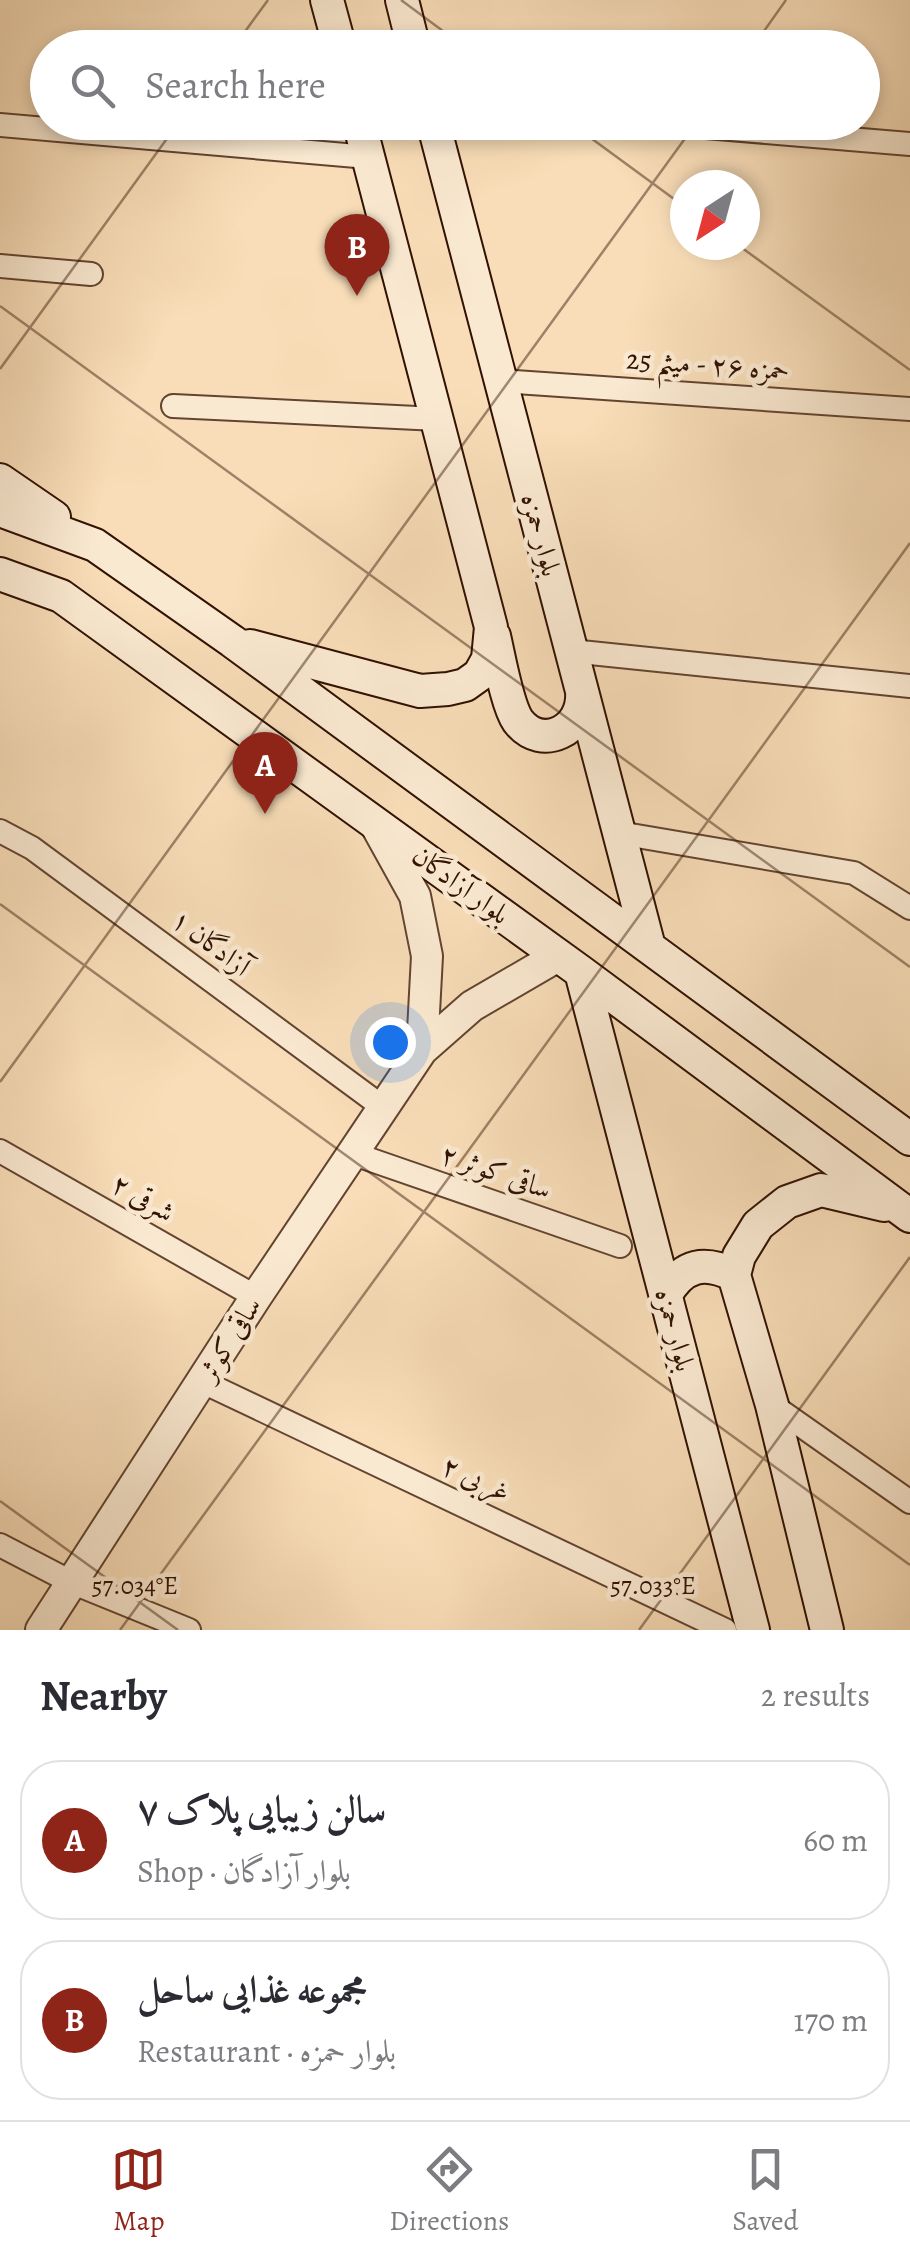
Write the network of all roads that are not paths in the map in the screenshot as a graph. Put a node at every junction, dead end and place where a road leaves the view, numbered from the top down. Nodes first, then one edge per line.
1 (327, 0) edge
2 (402, 0) edge
3 (335, 30) edge
4 (410, 30) edge
5 (0, 125) edge
6 (30, 128) edge
7 (172, 140) edge
8 (364, 140) edge
9 (439, 140) edge
10 (862, 140) edge
11 (910, 144) edge
12 (368, 157) junction
13 (0, 266) edge
14 (91, 274) dead end
15 (501, 381) junction
16 (173, 406) dead end
17 (910, 409) edge
18 (436, 418) junction
19 (0, 480) edge
20 (0, 510) edge
21 (95, 544) junction
22 (0, 574) edge
23 (491, 627) junction
24 (232, 641) junction
25 (572, 651) junction
26 (910, 686) edge
27 (582, 690) junction
28 (374, 822) junction
29 (0, 831) edge
30 (619, 833) junction
31 (910, 908) edge
32 (648, 947) junction
33 (570, 964) junction
34 (422, 1050) junction
35 (384, 1108) junction
36 (910, 1139) edge
37 (0, 1151) edge
38 (354, 1154) junction
39 (905, 1212) edge
40 (620, 1246) dead end
41 (734, 1276) junction
42 (666, 1294) junction
43 (256, 1297) junction
44 (203, 1382) junction
45 (772, 1404) junction
46 (910, 1502) edge
47 (0, 1544) edge
48 (71, 1582) junction
49 (41, 1630) edge
50 (189, 1630) edge
51 (724, 1630) edge
52 (753, 1630) edge
53 (827, 1630) edge

1 - 3 main road
2 - 4 main road
5 - 6 street
7 - 12 street
8 - 12 main road
9 - 15 main road, بلوار حمزه
10 - 11 street
12 - 18 main road
13 - 14 street
15 - 17 street, حمزه ۲۶ - میثم 25
15 - 25 main road, بلوار حمزه
16 - 18 street
18 - 23 main road
19 - 21 main road
20 - 21 main road
21 - 24 main road
22 - 28 main road, بلوار آزادگان
23 - 24 main road
23 - 27 main road
24 - 32 main road
25 - 26 street
25 - 27 main road, بلوار حمزه
27 - 30 main road, بلوار حمزه
28 - 33 main road, بلوار آزادگان
28 - 34 street
29 - 35 street, آزادگان ۱
30 - 31 street
30 - 32 main road, بلوار حمزه
32 - 36 main road
33 - 34 street, ساقی کوثر
33 - 39 main road, بلوار آزادگان
33 - 42 main road, بلوار حمزه
34 - 35 street, ساقی کوثر
35 - 38 street, ساقی کوثر
37 - 43 street, ۲ شرقی
38 - 40 street, ساقی کوثر ۲
38 - 43 street, ساقی کوثر
39 - 41 main road
41 - 42 main road
41 - 45 main road
42 - 52 main road, بلوار حمزه
43 - 44 street, ساقی کوثر
44 - 48 street, ساقی کوثر
44 - 51 street, ۲ غربی
45 - 46 street
45 - 53 main road
47 - 48 street
48 - 49 street, ساقی کوثر
48 - 50 street

